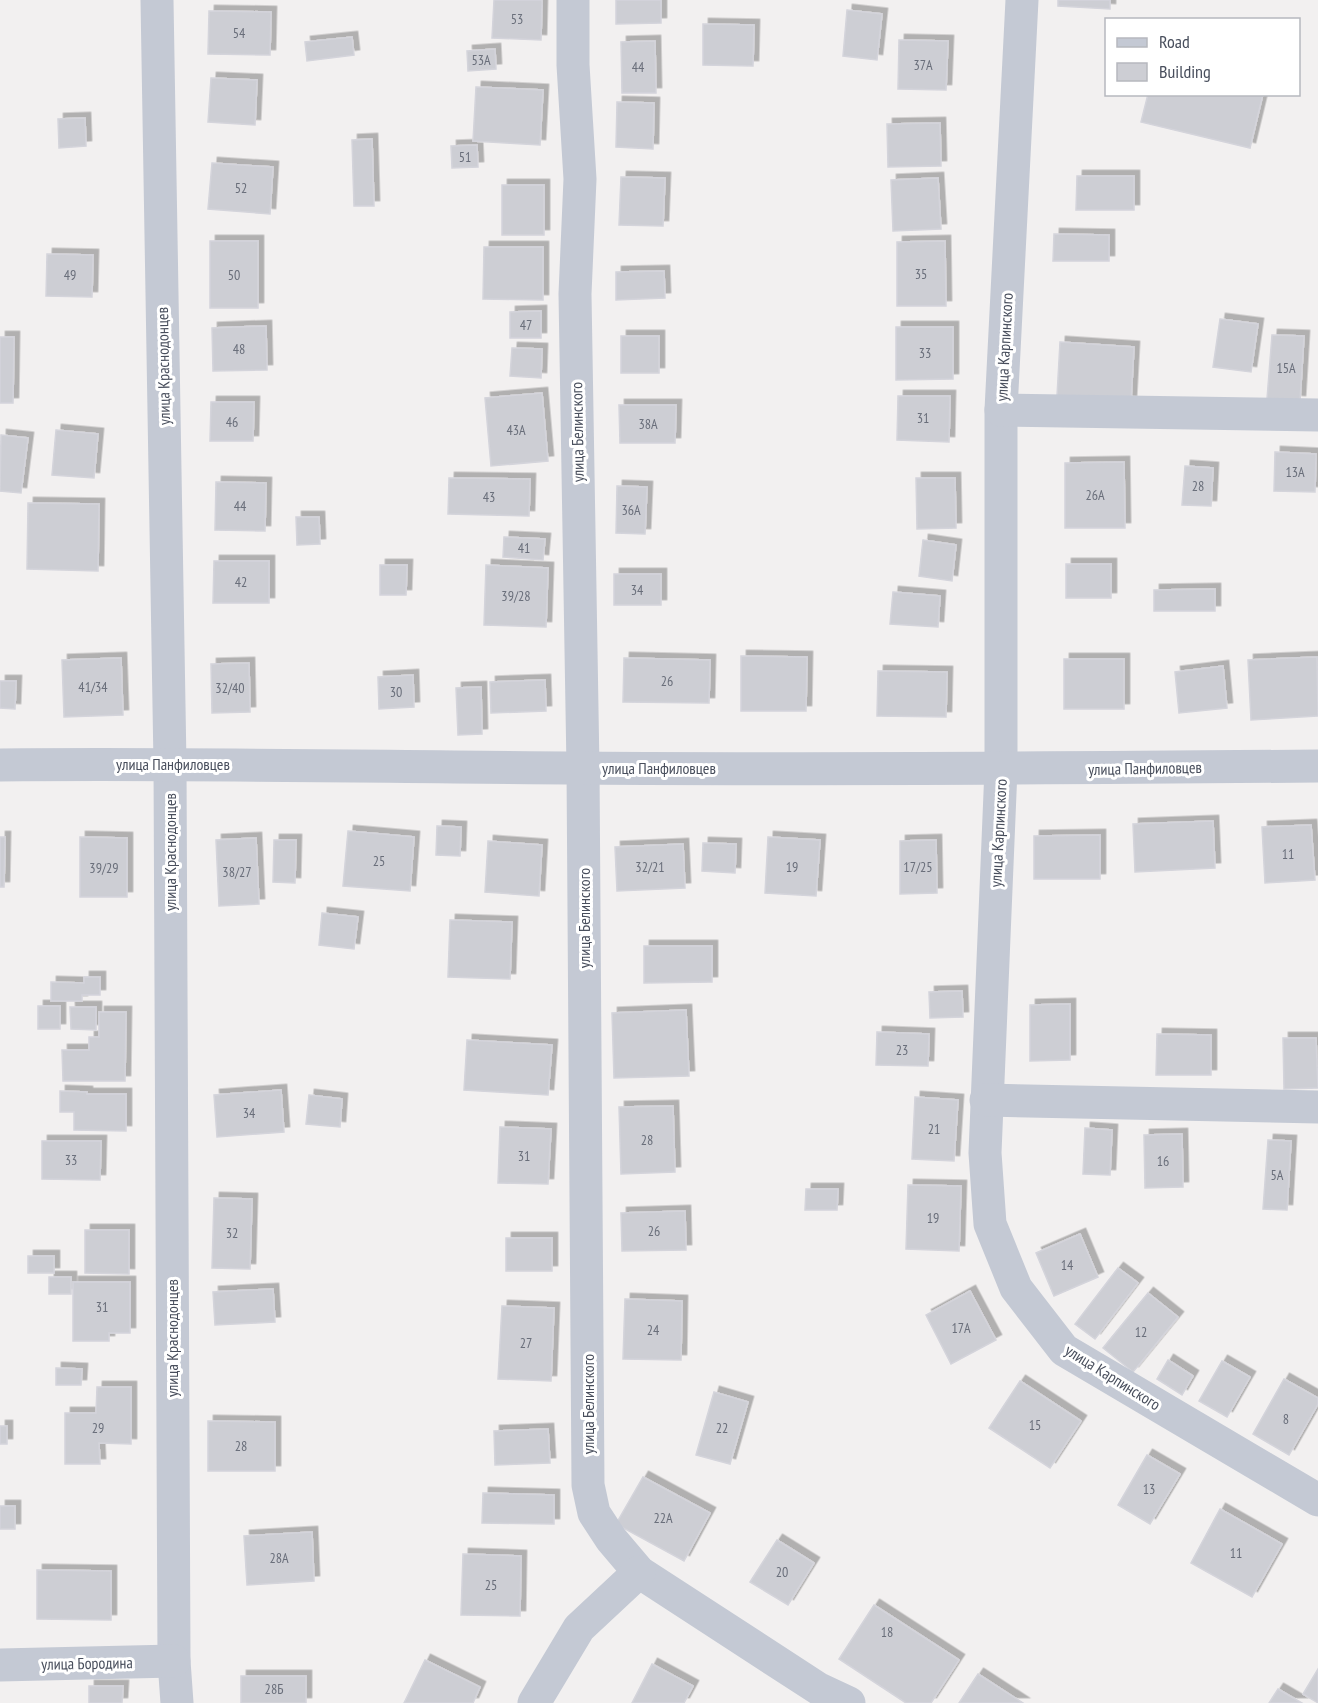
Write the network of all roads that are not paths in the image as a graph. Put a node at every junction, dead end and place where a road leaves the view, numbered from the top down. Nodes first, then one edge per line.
1 (157, 0) edge
2 (573, 0) edge
3 (1022, 0) edge
4 (1001, 410) junction
5 (1318, 415) edge
6 (170, 764) junction
7 (0, 765) edge
8 (1318, 766) edge
9 (583, 768) junction
10 (1001, 769) junction
11 (986, 1100) junction
12 (1318, 1107) edge
13 (1318, 1500) edge
14 (639, 1572) junction
15 (174, 1661) junction
16 (0, 1665) edge
17 (177, 1703) edge
18 (534, 1703) edge
19 (849, 1703) edge

1 - 6 street, улица Краснодонцев
2 - 9 street, улица Белинского
3 - 4 street, улица Карпинского
4 - 5 street
4 - 10 street, улица Карпинского
6 - 7 street, улица Панфиловцев
6 - 9 street, улица Панфиловцев
6 - 15 street, улица Краснодонцев
8 - 10 street, улица Панфиловцев
9 - 10 street, улица Панфиловцев
9 - 14 street, улица Белинского
10 - 11 street, улица Карпинского
11 - 12 street
11 - 13 street, улица Карпинского
14 - 18 street
14 - 19 street, улица Белинского
15 - 16 street, улица Бородина
15 - 17 street, улица Краснодонцев

